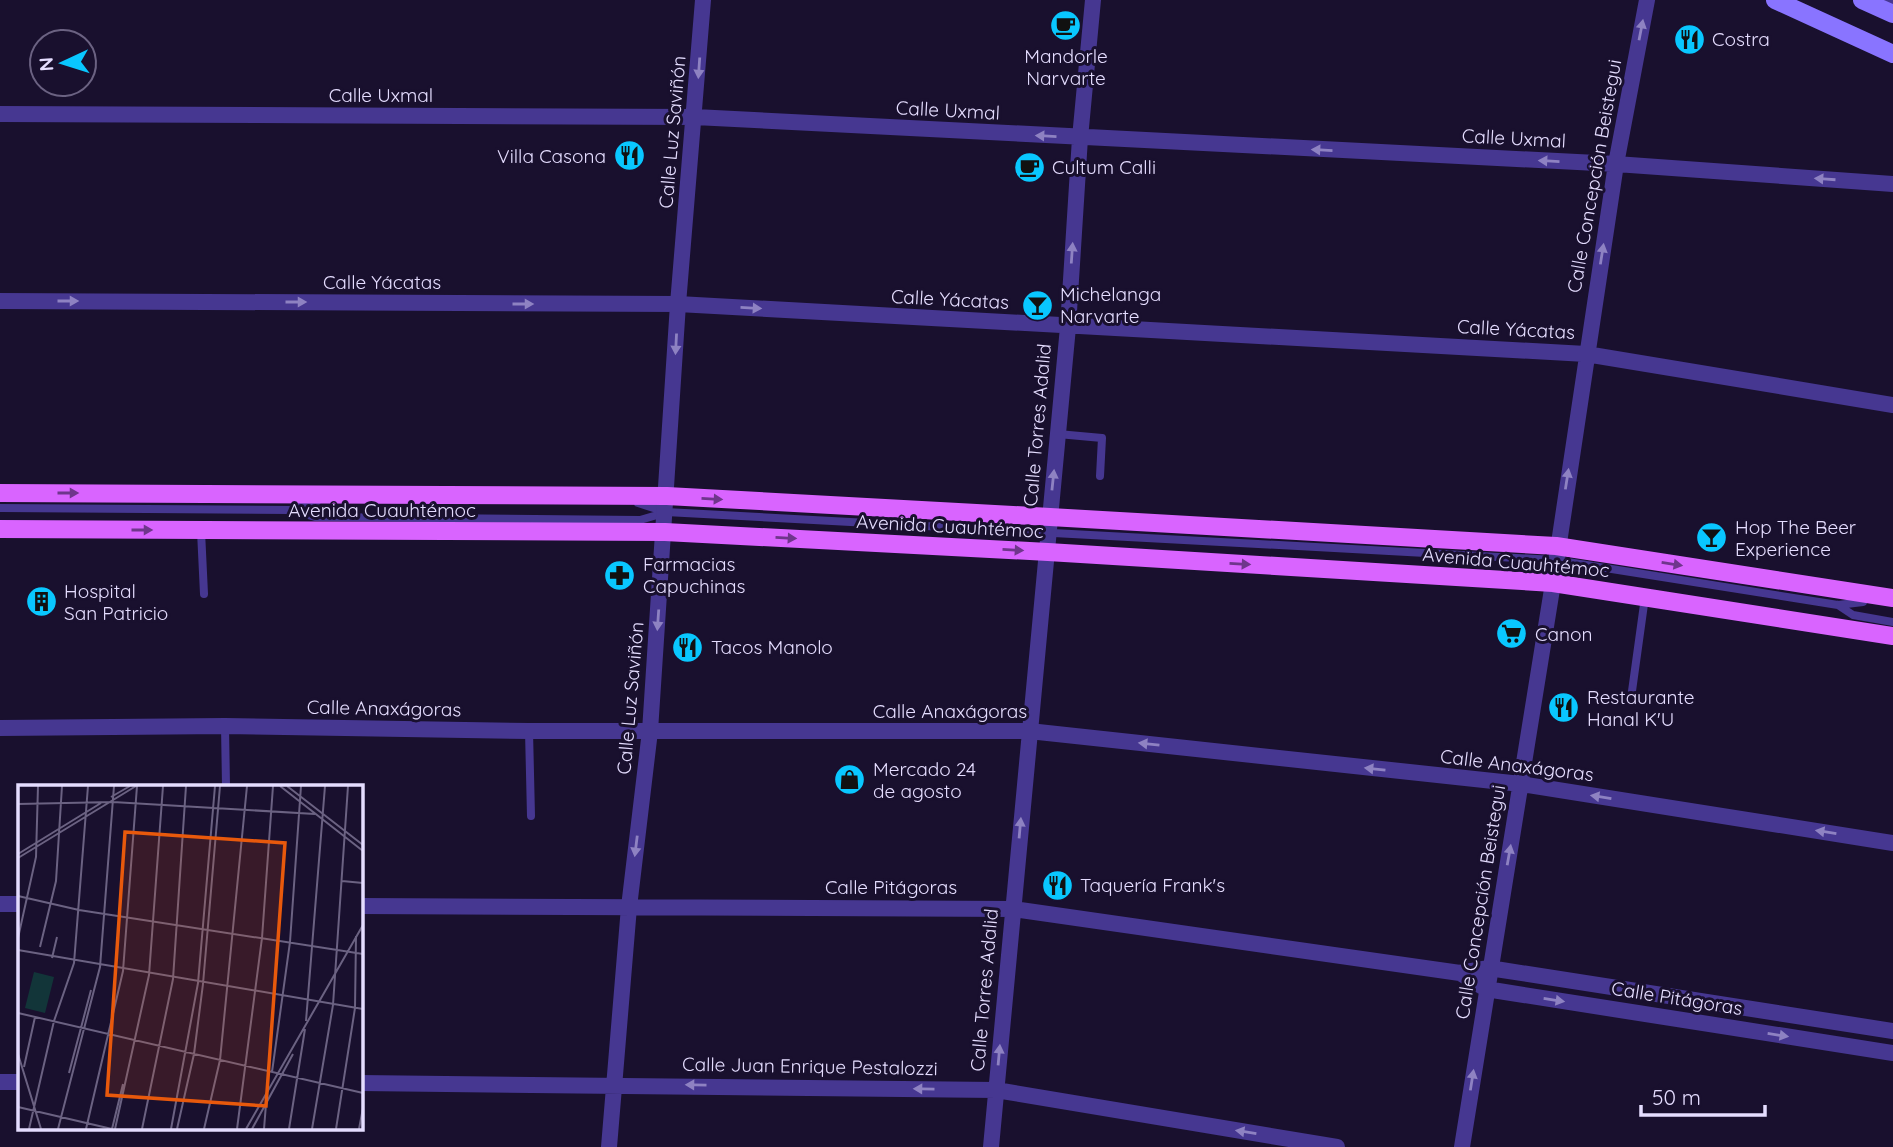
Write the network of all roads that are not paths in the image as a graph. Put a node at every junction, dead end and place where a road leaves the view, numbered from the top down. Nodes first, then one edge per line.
1 (703, 0) edge
2 (1093, 0) edge
3 (1647, 0) edge
4 (1774, 0) edge
5 (1867, 2) edge
6 (1893, 2) edge
7 (1893, 14) edge
8 (1893, 54) edge
9 (0, 114) edge
10 (695, 117) junction
11 (1080, 138) junction
12 (1616, 164) junction
13 (1893, 184) edge
14 (0, 301) edge
15 (678, 304) junction
16 (1068, 327) junction
17 (1586, 354) junction
18 (1893, 405) edge
19 (1058, 434) junction
20 (1100, 476) dead end
21 (0, 493) edge
22 (666, 504) junction
23 (0, 508) edge
24 (290, 510) junction
25 (1049, 524) junction
26 (0, 529) edge
27 (201, 530) junction
28 (665, 531) junction
29 (1048, 552) junction
30 (1556, 553) junction
31 (1553, 583) junction
32 (204, 594) dead end
33 (1645, 596) junction
34 (1893, 598) edge
35 (1838, 605) junction
36 (1893, 606) edge
37 (1893, 622) edge
38 (1893, 636) edge
39 (1632, 691) dead end
40 (225, 726) junction
41 (0, 728) edge
42 (528, 731) junction
43 (650, 731) junction
44 (1029, 731) junction
45 (1521, 784) junction
46 (226, 785) edge
47 (531, 816) dead end
48 (1893, 843) edge
49 (0, 904) edge
50 (18, 904) edge
51 (362, 906) edge
52 (629, 907) junction
53 (1013, 909) junction
54 (1489, 968) junction
55 (1460, 973) junction
56 (1486, 989) junction
57 (1808, 1017) junction
58 (1893, 1031) edge
59 (1804, 1039) junction
60 (1893, 1053) edge
61 (0, 1082) edge
62 (18, 1083) edge
63 (362, 1083) edge
64 (614, 1084) junction
65 (996, 1090) junction
66 (609, 1147) edge
67 (991, 1147) edge
68 (1337, 1147) edge
69 (1462, 1147) edge

1 -> 10 street, Calle Luz Saviñón
2 - 11 street, Calle Torres Adalid
12 -> 3 street, Calle Concepción Beistegui
4 - 8 main road
5 - 6 street
5 - 7 main road
9 - 10 street, Calle Uxmal
11 -> 10 street, Calle Uxmal
10 - 15 street, Calle Luz Saviñón
12 -> 11 street, Calle Uxmal
16 -> 11 street, Calle Torres Adalid
13 -> 12 street, Calle Uxmal
17 -> 12 street, Calle Concepción Beistegui
14 -> 15 street, Calle Yácatas
15 -> 16 street, Calle Yácatas
15 -> 22 street, Calle Luz Saviñón
16 - 17 street, Calle Yácatas
16 - 19 street, Calle Torres Adalid
17 - 18 street, Calle Yácatas
30 -> 17 street, Calle Concepción Beistegui
19 - 20 lane
25 -> 19 street, Calle Torres Adalid
21 -> 22 main road, Avenida Cuauhtémoc
22 - 24 lane
22 - 24 lane
22 - 25 main road, Avenida Cuauhtémoc
22 - 28 street, Calle Luz Saviñón
23 - 24 lane
25 - 29 street, Calle Torres Adalid
25 - 30 main road, Avenida Cuauhtémoc
26 -> 27 main road, Avenida Cuauhtémoc
27 - 28 main road, Avenida Cuauhtémoc
27 - 32 lane
28 -> 29 main road, Avenida Cuauhtémoc
28 -> 43 street, Calle Luz Saviñón
29 -> 31 main road, Avenida Cuauhtémoc
29 - 44 street, Calle Torres Adalid
30 - 31 street, Calle Concepción Beistegui
30 -> 34 main road, Avenida Cuauhtémoc
30 - 35 lane
31 - 33 main road, Avenida Cuauhtémoc
31 - 45 street, Calle Concepción Beistegui
33 - 38 main road, Avenida Cuauhtémoc
33 - 39 lane
35 - 36 lane
35 - 37 lane
40 - 41 street, Calle Anaxágoras
40 - 42 street, Calle Anaxágoras
40 - 46 lane
42 - 43 street, Calle Anaxágoras
42 - 47 lane
43 - 44 street, Calle Anaxágoras
43 -> 52 street, Calle Luz Saviñón
45 -> 44 street, Calle Anaxágoras
53 -> 44 street, Calle Torres Adalid
48 -> 45 street, Calle Anaxágoras
54 -> 45 street, Calle Concepción Beistegui
49 - 50 street
51 - 52 street, Calle Pitágoras
52 - 53 street, Calle Pitágoras
52 - 64 street, Calle Luz Saviñón
53 - 55 street, Calle Pitágoras
65 -> 53 street, Calle Torres Adalid
54 - 55 street, Calle Pitágoras
54 - 56 street, Calle Concepción Beistegui
54 - 57 street, Calle Pitágoras
55 - 56 street, Calle Pitágoras
56 -> 59 street, Calle Pitágoras
69 -> 56 street, Calle Concepción Beistegui
57 - 58 street, Calle Pitágoras
57 - 59 street
59 - 60 street, Calle Pitágoras
61 - 62 street
63 - 64 street, Calle Juan Enrique Pestalozzi
65 -> 64 street, Calle Juan Enrique Pestalozzi
64 - 66 street, Calle Luz Saviñón
65 - 67 street, Calle Torres Adalid
68 -> 65 street, Calle Juan Enrique Pestalozzi

